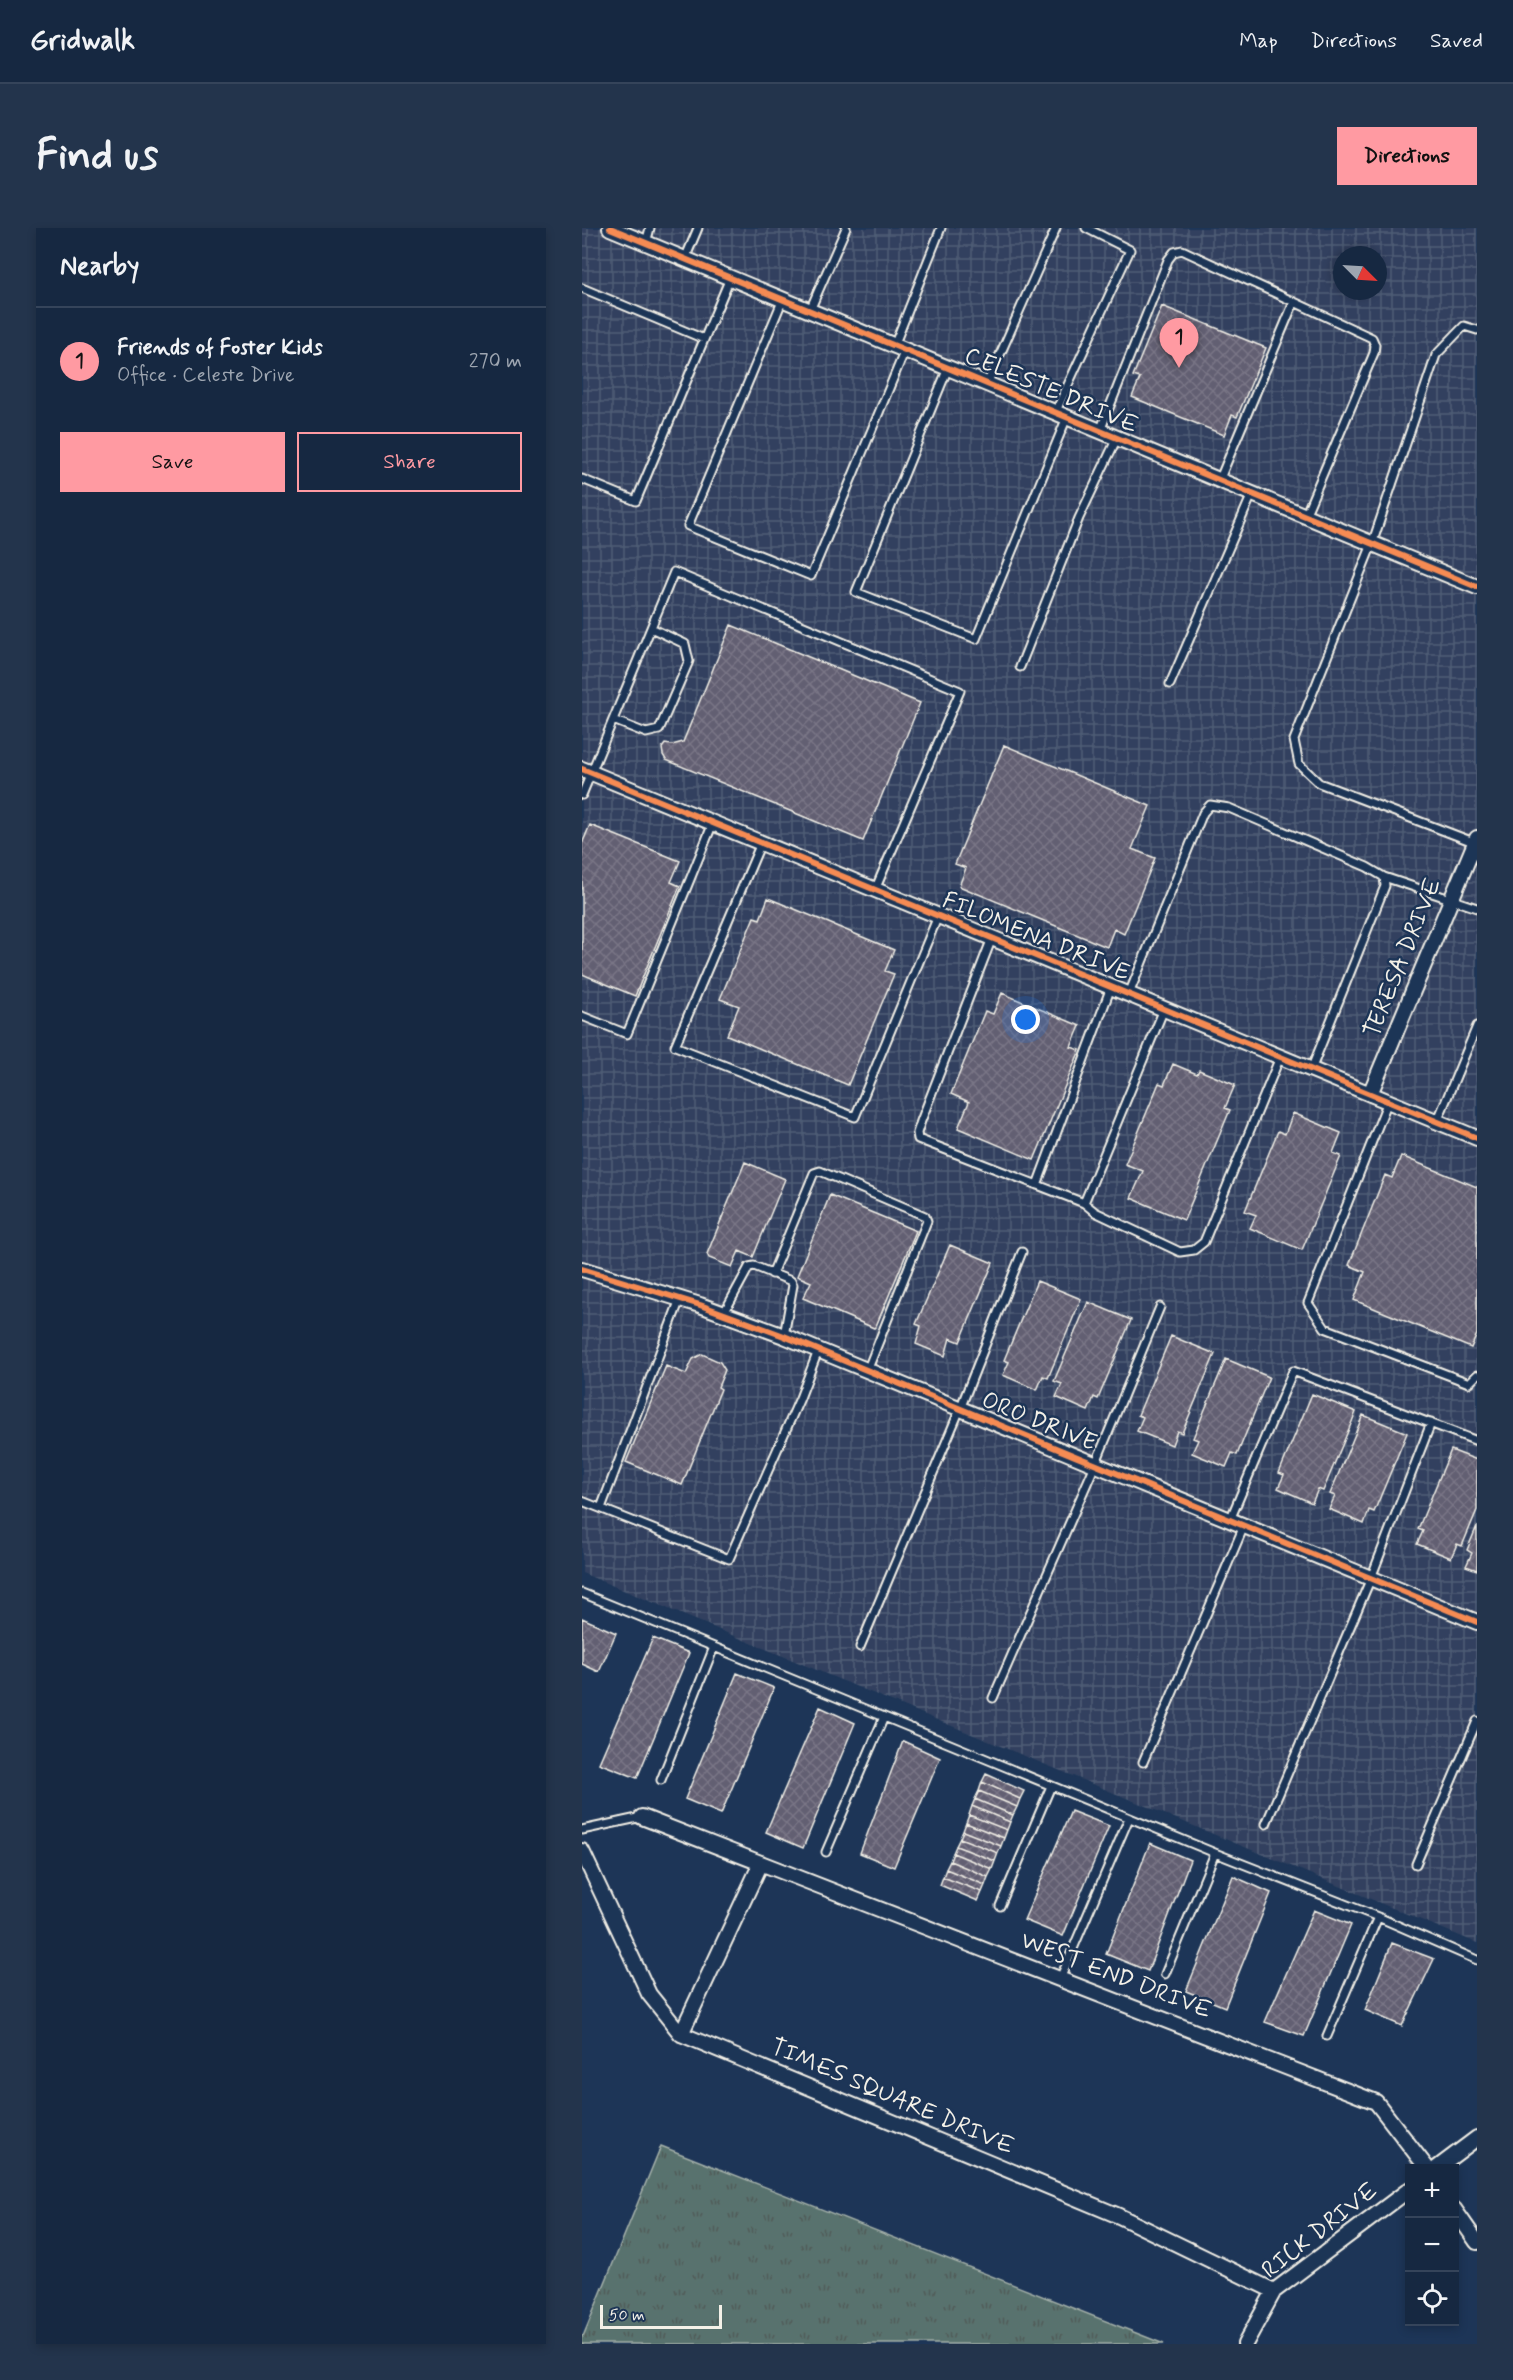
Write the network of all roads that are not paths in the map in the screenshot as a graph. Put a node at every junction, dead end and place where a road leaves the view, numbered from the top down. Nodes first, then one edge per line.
1 (610, 228) edge
2 (650, 228) edge
3 (699, 228) edge
4 (846, 228) edge
5 (941, 228) edge
6 (1056, 228) edge
7 (1086, 228) edge
8 (646, 243) junction
9 (685, 259) junction
10 (730, 278) junction
11 (582, 288) edge
12 (783, 299) junction
13 (1294, 302) junction
14 (810, 310) junction
15 (1477, 330) edge
16 (704, 339) junction
17 (899, 348) junction
18 (948, 368) junction
19 (987, 384) junction
20 (1061, 415) junction
21 (1100, 431) junction
22 (1117, 438) junction
23 (582, 479) edge
24 (1220, 481) junction
25 (1252, 494) junction
26 (1305, 516) junction
27 (1372, 544) junction
28 (1477, 587) edge
29 (651, 628) junction
30 (1020, 667) dead end
31 (1170, 684) dead end
32 (613, 720) junction
33 (586, 771) edge
34 (582, 795) edge
35 (713, 823) junction
36 (1476, 842) edge
37 (761, 843) junction
38 (1384, 877) junction
39 (875, 890) junction
40 (1451, 899) junction
41 (1477, 908) edge
42 (938, 916) junction
43 (992, 938) junction
44 (1112, 987) junction
45 (1129, 994) junction
46 (1164, 1009) junction
47 (582, 1016) edge
48 (1477, 1026) edge
49 (1280, 1057) junction
50 (1311, 1070) junction
51 (1371, 1094) junction
52 (1388, 1101) junction
53 (1437, 1122) junction
54 (1477, 1138) edge
55 (1037, 1185) junction
56 (1084, 1203) junction
57 (1022, 1252) dead end
58 (582, 1269) edge
59 (772, 1274) junction
60 (680, 1299) junction
61 (1160, 1307) dead end
62 (724, 1313) junction
63 (784, 1336) junction
64 (818, 1351) junction
65 (867, 1371) junction
66 (1477, 1375) edge
67 (960, 1409) junction
68 (1431, 1423) junction
69 (1477, 1441) edge
70 (1095, 1465) junction
71 (582, 1501) edge
72 (601, 1508) junction
73 (1230, 1520) junction
74 (1244, 1526) junction
75 (1371, 1578) junction
76 (582, 1593) edge
77 (1477, 1622) edge
78 (714, 1647) junction
79 (860, 1647) dead end
80 (993, 1698) dead end
81 (884, 1717) junction
82 (1477, 1721) edge
83 (1143, 1762) dead end
84 (661, 1780) dead end
85 (1051, 1786) junction
86 (642, 1817) joint
87 (1129, 1818) junction
88 (1266, 1824) dead end
89 (582, 1830) edge
90 (582, 1851) edge
91 (826, 1852) dead end
92 (1215, 1853) junction
93 (761, 1863) junction
94 (1416, 1864) dead end
95 (1000, 1906) dead end
96 (1378, 1917) junction
97 (1477, 1960) edge
98 (1165, 1974) dead end
99 (1060, 1979) junction
100 (681, 2034) junction
101 (1327, 2036) dead end
102 (1477, 2138) edge
103 (1423, 2164) edge
104 (1443, 2164) edge
105 (1405, 2193) edge
106 (1459, 2215) edge
107 (1477, 2242) edge
108 (1274, 2291) junction
109 (1245, 2344) edge

1 - 8 street, CELESTE DRIVE
2 - 8 lane
3 - 9 lane
4 - 14 lane
5 - 17 lane
6 - 19 lane
7 - 20 lane
8 - 9 street, CELESTE DRIVE
9 - 10 street, CELESTE DRIVE
10 - 12 street, CELESTE DRIVE
10 - 16 lane
11 - 16 lane
12 - 14 street, CELESTE DRIVE
12 - 17 lane
13 - 21 lane
13 - 24 lane
13 - 26 lane
14 - 17 street, CELESTE DRIVE
15 - 27 lane
16 - 23 lane
17 - 18 street, CELESTE DRIVE
18 - 19 street, CELESTE DRIVE
18 - 20 lane
19 - 20 street, CELESTE DRIVE
20 - 21 street, CELESTE DRIVE
21 - 22 street, CELESTE DRIVE
22 - 24 street, CELESTE DRIVE
22 - 30 lane
24 - 25 street, CELESTE DRIVE
25 - 26 street, CELESTE DRIVE
25 - 31 lane
26 - 27 street, CELESTE DRIVE
27 - 28 street, CELESTE DRIVE
27 - 36 lane
29 - 32 lane
29 - 32 lane
29 - 39 lane
32 - 33 lane
33 - 34 lane
33 - 35 street, FILOMENA DRIVE
35 - 37 street, FILOMENA DRIVE
35 - 47 lane
36 - 40 street, TERESA DRIVE
37 - 39 street, FILOMENA DRIVE
37 - 42 lane
38 - 40 lane
38 - 45 lane
38 - 50 lane
39 - 42 street, FILOMENA DRIVE
40 - 41 lane
40 - 51 street, TERESA DRIVE
42 - 43 street, FILOMENA DRIVE
43 - 44 street, FILOMENA DRIVE
43 - 55 lane
44 - 45 street, FILOMENA DRIVE
44 - 55 lane
45 - 46 street, FILOMENA DRIVE
46 - 49 street, FILOMENA DRIVE
46 - 56 lane
48 - 53 lane
49 - 50 street, FILOMENA DRIVE
49 - 56 lane
50 - 51 street, FILOMENA DRIVE
51 - 52 street, FILOMENA DRIVE
52 - 53 street, FILOMENA DRIVE
52 - 66 lane
53 - 54 street, FILOMENA DRIVE
55 - 56 lane
57 - 67 lane
58 - 60 street, ORO DRIVE
59 - 62 lane
59 - 63 lane
59 - 65 lane
60 - 62 street, ORO DRIVE
60 - 72 lane
61 - 70 lane
62 - 63 street, ORO DRIVE
63 - 64 street, ORO DRIVE
64 - 65 street, ORO DRIVE
64 - 72 lane
65 - 67 street, ORO DRIVE
67 - 70 street, ORO DRIVE
67 - 79 lane
68 - 69 lane
68 - 73 lane
68 - 75 lane
70 - 73 street, ORO DRIVE
70 - 80 lane
71 - 72 lane
73 - 74 street, ORO DRIVE
74 - 75 street, ORO DRIVE
74 - 83 lane
75 - 77 street, ORO DRIVE
75 - 88 lane
76 - 78 lane
78 - 81 lane
78 - 84 lane
81 - 85 lane
81 - 91 lane
82 - 94 lane
85 - 87 lane
85 - 95 lane
86 - 89 lane
86 - 93 street, WEST END DRIVE
87 - 92 lane
87 - 99 lane
90 - 100 street, TIMES SQUARE DRIVE
92 - 96 lane
92 - 98 lane
93 - 99 street, WEST END DRIVE
93 - 100 street
96 - 97 lane
96 - 101 lane
99 - 103 street, WEST END DRIVE
100 - 108 street, TIMES SQUARE DRIVE
102 - 104 street
105 - 108 street, RICK DRIVE
106 - 107 street
108 - 109 street, RICK DRIVE

